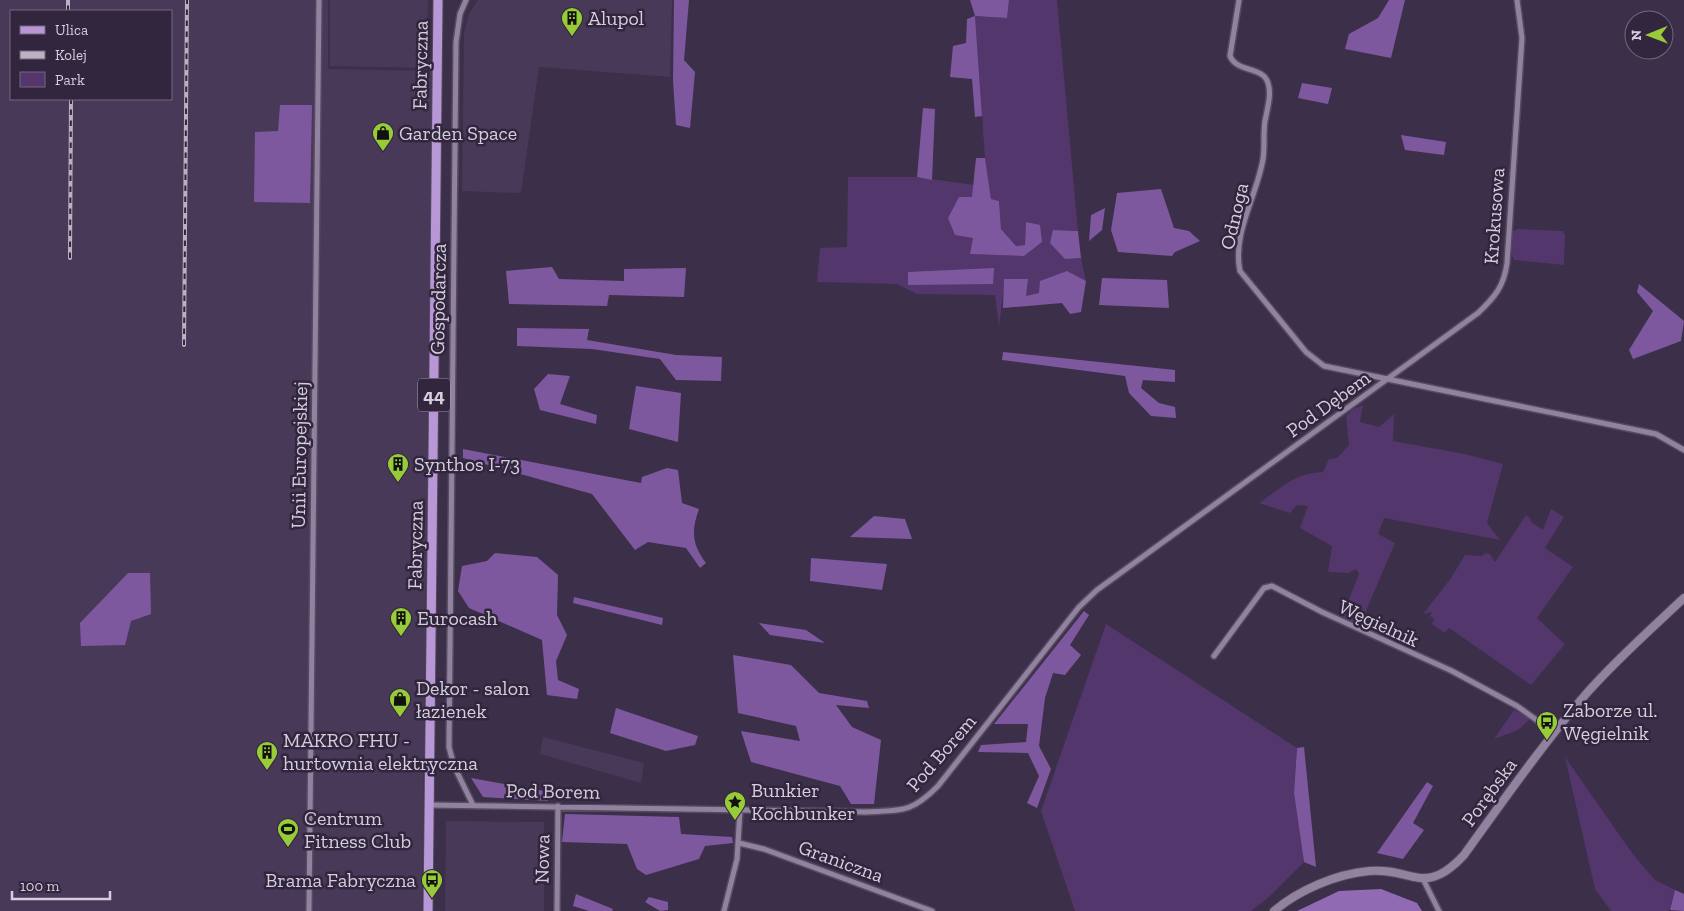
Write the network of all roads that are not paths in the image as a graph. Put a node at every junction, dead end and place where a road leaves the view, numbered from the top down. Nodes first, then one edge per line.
1 (318, 0) edge
2 (438, 0) edge
3 (466, 0) edge
4 (1239, 0) edge
5 (1517, 0) edge
6 (1388, 378) junction
7 (1684, 450) edge
8 (1112, 580) joint
9 (1684, 598) edge
10 (1214, 656) dead end
11 (1552, 735) junction
12 (428, 805) junction
13 (473, 805) junction
14 (558, 806) junction
15 (740, 810) junction
16 (738, 843) junction
17 (1423, 879) junction
18 (309, 911) edge
19 (428, 911) edge
20 (557, 911) edge
21 (724, 911) edge
22 (932, 911) edge
23 (1274, 911) edge
24 (1439, 911) edge

1 - 18 street, Unii Europejskiej
2 - 12 main road, Fabryczna / 44
3 - 13 street, Gospodarcza
4 - 6 street, Odnoga
5 - 6 street, Krokusowa
6 - 7 street, Pod Dębem
6 - 8 street, Pod Dębem
8 - 15 street, Pod Borem
9 - 11 street, Porębska
10 - 11 street, Węgielnik
11 - 17 street, Porębska
12 - 13 street, Pod Borem
12 - 19 main road, Fabryczna / 44
13 - 14 street, Pod Borem
14 - 15 street, Pod Borem
14 - 20 street, Nowa
15 - 16 street
16 - 21 street
16 - 22 street, Graniczna
17 - 23 street, Porębska
17 - 24 street

